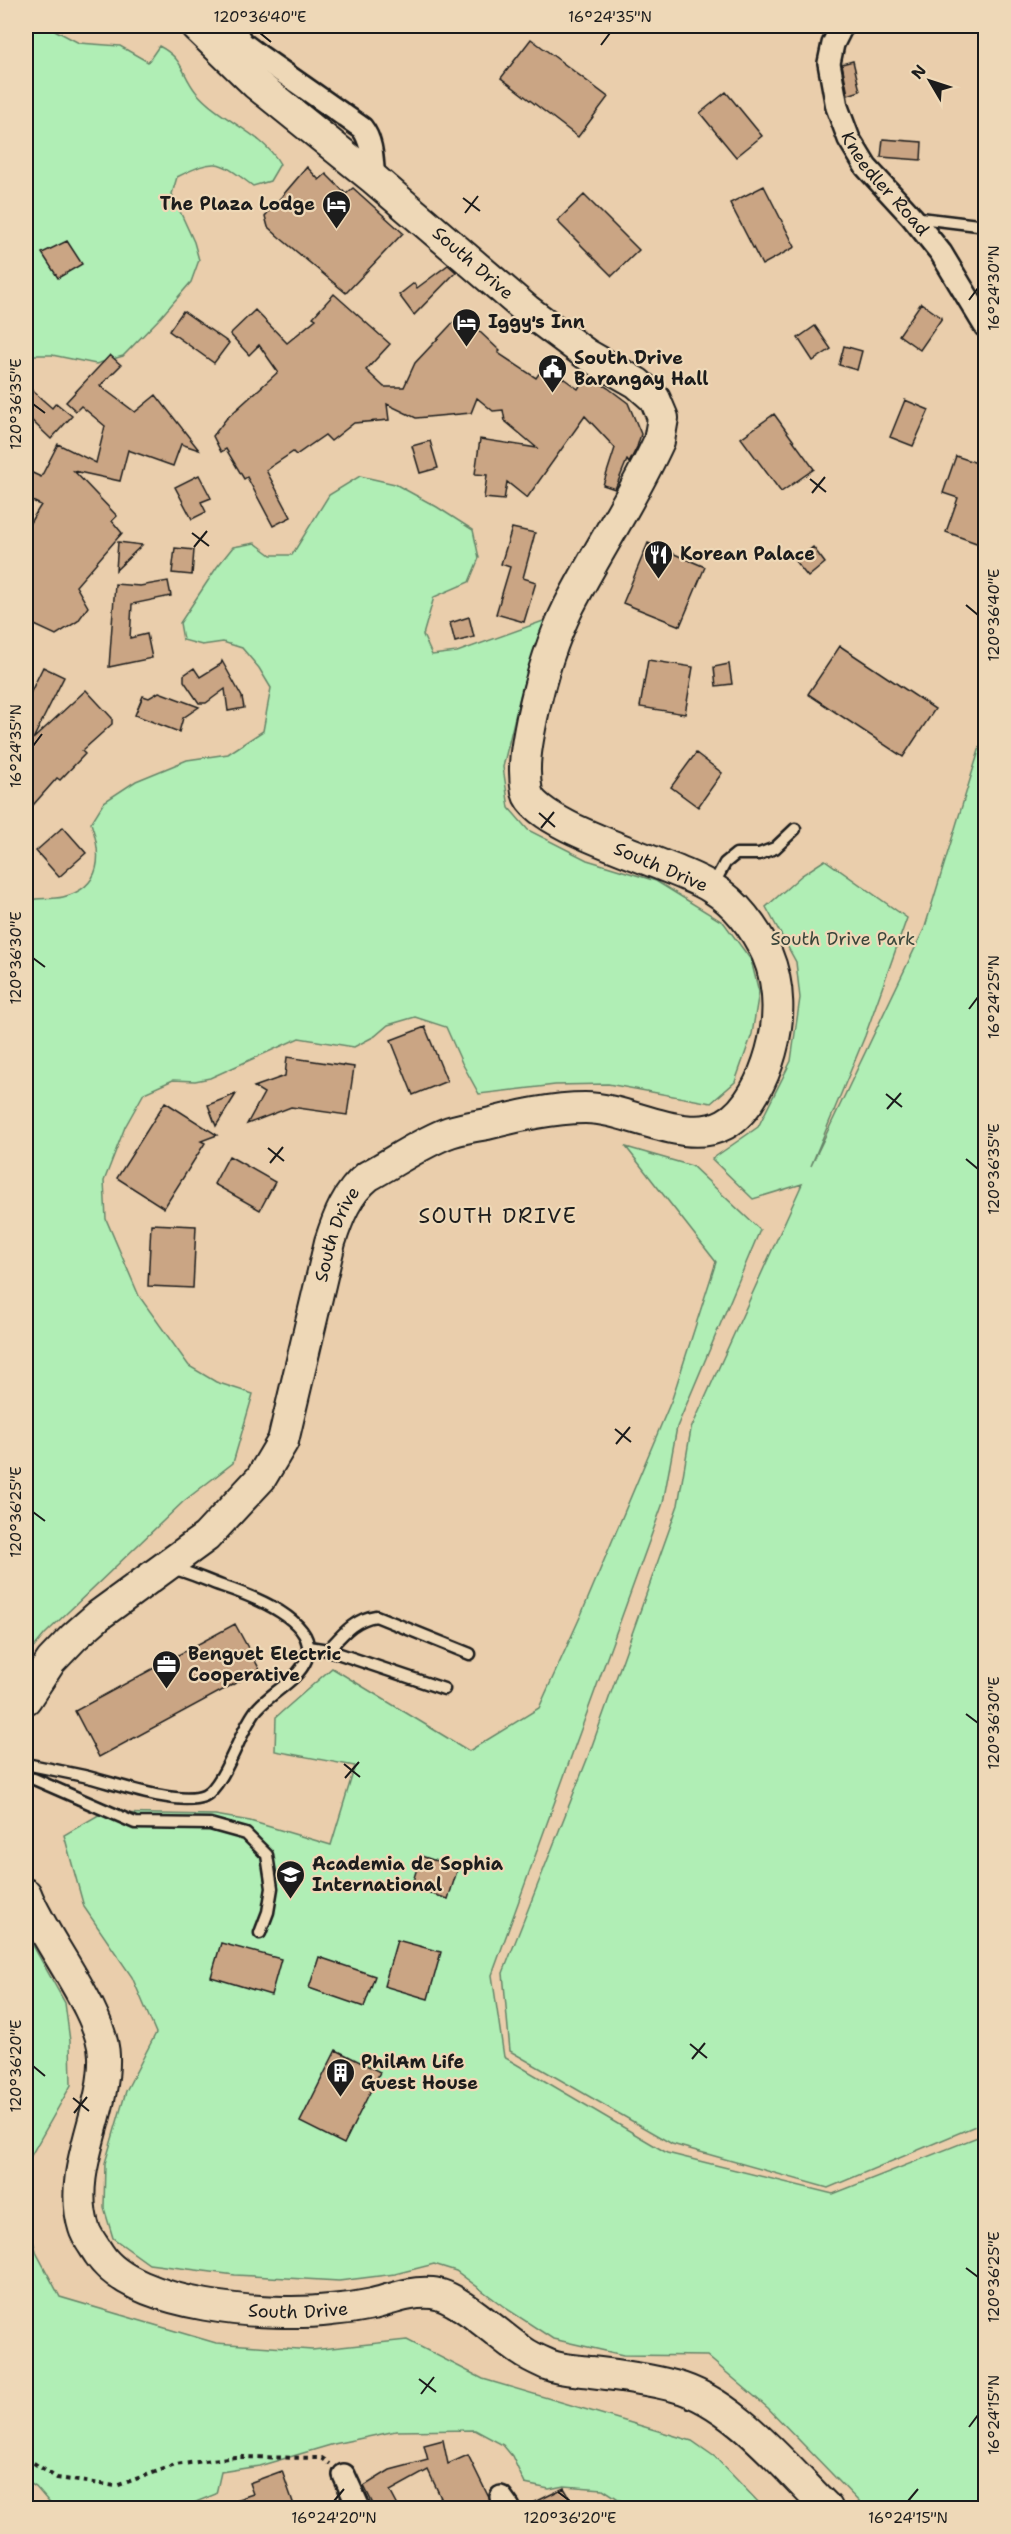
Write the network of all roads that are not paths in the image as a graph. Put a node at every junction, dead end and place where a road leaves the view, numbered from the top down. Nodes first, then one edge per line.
1 (196, 26) edge
2 (232, 26) edge
3 (842, 26) edge
4 (374, 178) junction
5 (912, 217) junction
6 (986, 226) edge
7 (985, 326) edge
8 (795, 829) dead end
9 (712, 888) junction
10 (166, 1567) junction
11 (309, 1647) junction
12 (328, 1650) junction
13 (470, 1654) dead end
14 (444, 1689) dead end
15 (26, 1698) edge
16 (26, 1764) edge
17 (26, 1778) edge
18 (26, 1894) edge
19 (260, 1933) dead end
20 (344, 2475) road end
21 (359, 2508) edge
22 (827, 2508) edge

1 - 4 main road, South Drive
2 - 4 street
3 - 5 street, Kneedler Road
4 - 9 main road, South Drive
5 - 6 lane
5 - 7 street, Kneedler Road
8 - 9 lane
9 - 10 main road, South Drive
10 - 11 lane
10 - 15 main road, South Drive
11 - 12 lane
11 - 16 lane
12 - 13 lane
12 - 14 lane
17 - 19 lane
18 - 22 main road, South Drive
20 - 21 street

